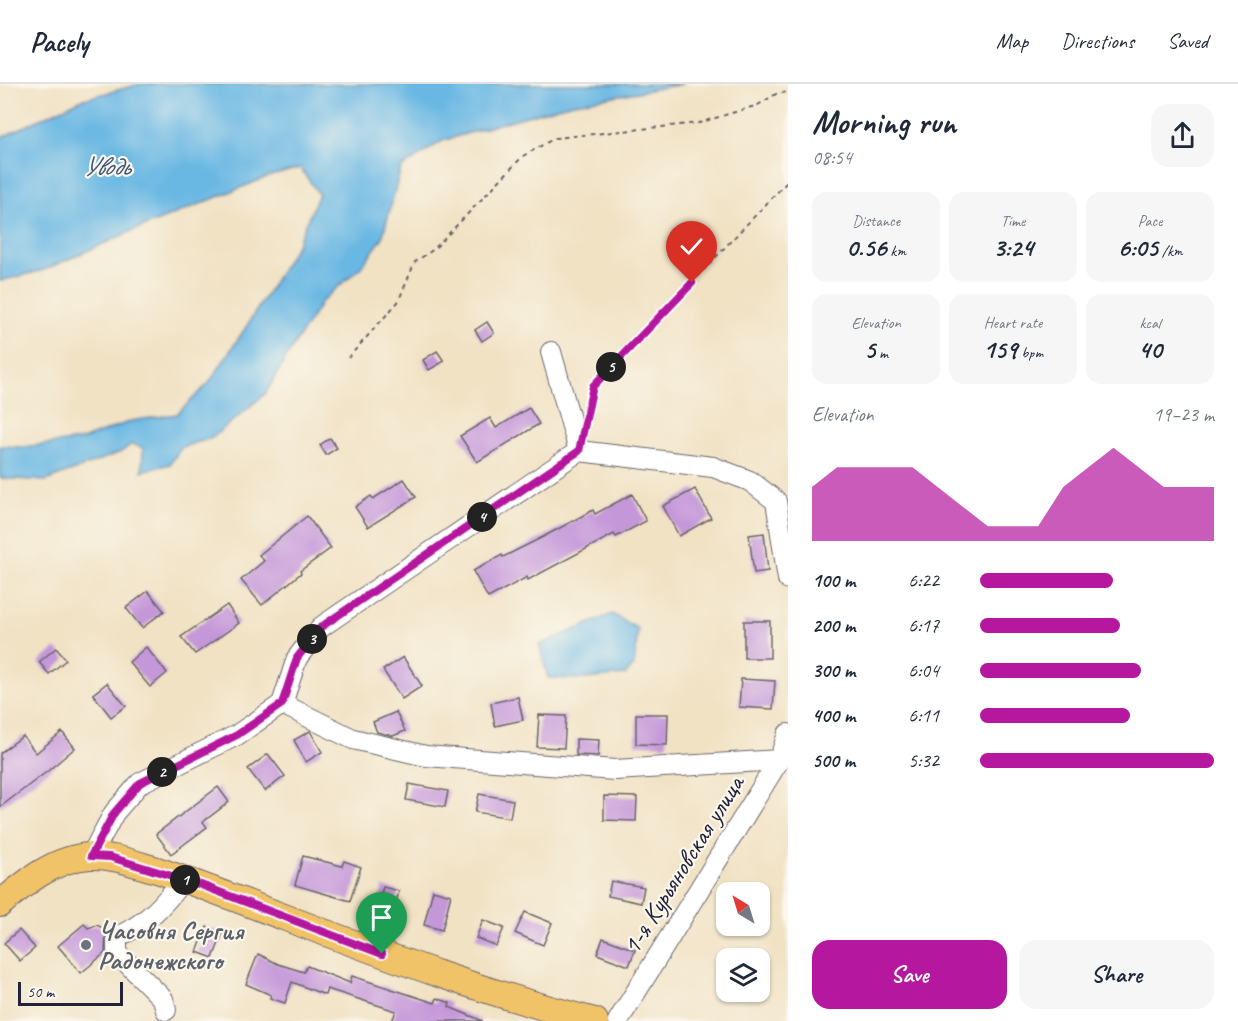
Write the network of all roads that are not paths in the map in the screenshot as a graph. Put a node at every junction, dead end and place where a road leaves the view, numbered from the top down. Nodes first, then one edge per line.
1 (551, 352) dead end
2 (579, 451) junction
3 (788, 579) edge
4 (282, 704) junction
5 (788, 734) edge
6 (779, 760) junction
7 (91, 856) junction
8 (183, 879) junction
9 (0, 904) edge
10 (166, 1010) dead end
11 (595, 1021) edge
12 (618, 1021) edge

1 - 2 street
2 - 3 street
2 - 4 street
4 - 6 street
4 - 7 street
5 - 6 street, 1-я Курьяновская улица
6 - 12 street, 1-я Курьяновская улица
7 - 8 main road
7 - 9 main road
8 - 10 street
8 - 11 main road

